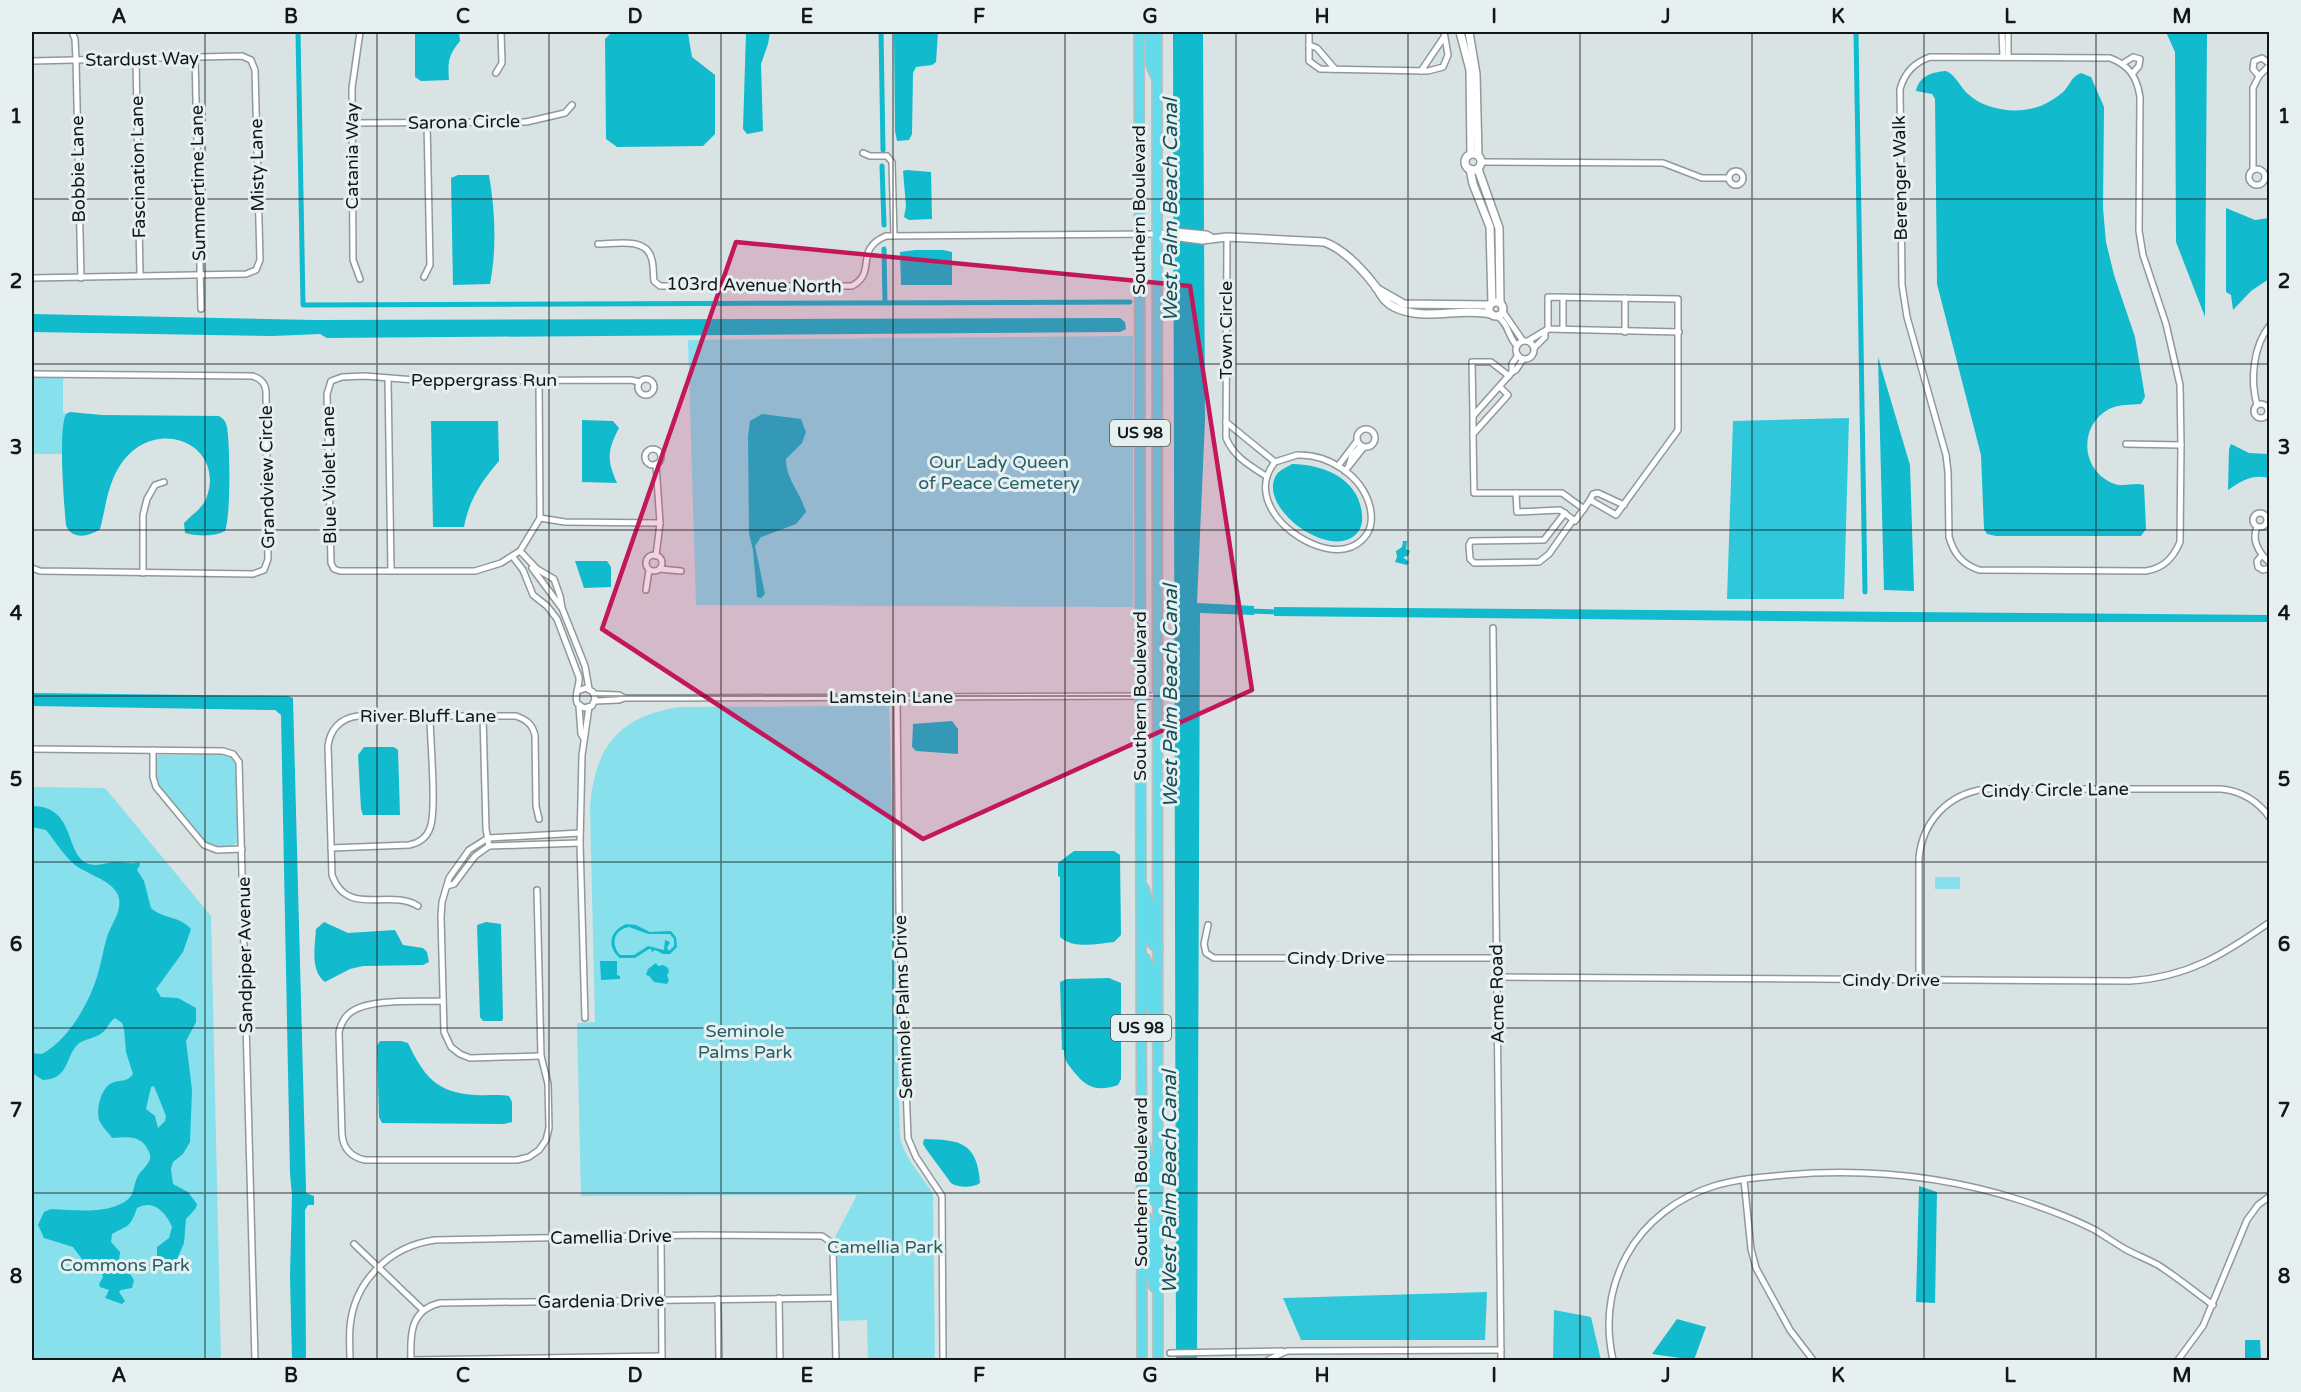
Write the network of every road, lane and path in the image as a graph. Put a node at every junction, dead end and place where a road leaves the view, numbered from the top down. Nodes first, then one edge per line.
1 (74, 32) edge
2 (360, 32) edge
3 (501, 32) edge
4 (1139, 32) edge
5 (1149, 32) edge
6 (1157, 32) edge
7 (1309, 32) edge
8 (1460, 32) edge
9 (1468, 32) edge
10 (2002, 32) edge
11 (2008, 32) edge
12 (1444, 34) edge
13 (1309, 45) junction
14 (195, 57) junction
15 (2006, 57) junction
16 (136, 59) junction
17 (76, 60) junction
18 (252, 60) joint
19 (32, 61) edge
20 (2122, 64) junction
21 (2270, 65) edge
22 (1335, 69) junction
23 (1421, 70) junction
24 (496, 73) dead end
25 (2132, 74) junction
26 (2259, 76) junction
27 (1157, 80) junction
28 (572, 105) dead end
29 (352, 123) junction
30 (427, 123) junction
31 (863, 153) dead end
32 (1476, 162) junction
33 (2253, 170) dead end
34 (1728, 178) dead end
35 (1139, 234) junction
36 (1157, 234) junction
37 (894, 235) junction
38 (1227, 237) junction
39 (598, 244) dead end
40 (200, 275) junction
41 (140, 276) junction
42 (424, 277) dead end
43 (32, 278) edge
44 (81, 278) junction
45 (360, 279) dead end
46 (1376, 288) junction
47 (1563, 297) junction
48 (1625, 298) junction
49 (1494, 303) junction
50 (201, 309) dead end
51 (1497, 314) junction
52 (2270, 325) edge
53 (1563, 329) junction
54 (1547, 331) junction
55 (1625, 332) junction
56 (1679, 332) junction
57 (1526, 341) junction
58 (1516, 346) junction
59 (1534, 348) junction
60 (1520, 357) junction
61 (32, 374) edge
62 (1510, 374) junction
63 (388, 379) junction
64 (539, 380) junction
65 (331, 381) joint
66 (639, 382) dead end
67 (1500, 387) junction
68 (2257, 405) dead end
69 (1473, 416) junction
70 (1226, 422) junction
71 (1473, 434) junction
72 (2127, 444) dead end
73 (2181, 445) junction
74 (1275, 462) junction
75 (656, 464) dead end
76 (1338, 466) junction
77 (1347, 469) junction
78 (1266, 476) junction
79 (164, 482) dead end
80 (1516, 493) junction
81 (1590, 500) junction
82 (1624, 505) junction
83 (1584, 509) junction
84 (1564, 513) junction
85 (540, 518) junction
86 (1573, 520) junction
87 (660, 523) junction
88 (2257, 526) dead end
89 (1544, 540) junction
90 (1553, 548) junction
91 (520, 551) junction
92 (2262, 555) junction
93 (656, 556) junction
94 (513, 557) junction
95 (530, 563) junction
96 (2270, 563) edge
97 (32, 568) edge
98 (660, 568) junction
99 (2270, 568) edge
100 (391, 570) junction
101 (649, 570) junction
102 (681, 571) dead end
103 (143, 573) junction
104 (549, 576) junction
105 (541, 579) junction
106 (528, 584) junction
107 (646, 590) dead end
108 (562, 608) junction
109 (1492, 628) dead end
110 (589, 689) junction
111 (578, 691) junction
112 (594, 694) junction
113 (897, 696) junction
114 (1140, 696) junction
115 (1158, 696) junction
116 (624, 698) junction
117 (595, 701) junction
118 (579, 705) junction
119 (589, 707) junction
120 (430, 716) junction
121 (483, 716) junction
122 (584, 739) junction
123 (32, 749) edge
124 (153, 750) junction
125 (2270, 818) edge
126 (539, 819) dead end
127 (580, 833) junction
128 (526, 836) junction
129 (509, 837) junction
130 (488, 838) junction
131 (580, 843) junction
132 (509, 845) junction
133 (527, 845) junction
134 (489, 846) junction
135 (331, 848) junction
136 (243, 849) junction
137 (465, 857) junction
138 (470, 862) junction
139 (1141, 874) junction
140 (447, 886) junction
141 (537, 890) dead end
142 (418, 906) dead end
143 (2270, 922) edge
144 (1208, 925) dead end
145 (1158, 946) junction
146 (1141, 956) junction
147 (1497, 958) junction
148 (1497, 978) junction
149 (1918, 980) junction
150 (442, 1001) junction
151 (585, 1018) dead end
152 (1158, 1030) junction
153 (541, 1056) junction
154 (1141, 1130) junction
155 (1744, 1180) junction
156 (2270, 1196) edge
157 (1158, 1203) junction
158 (1141, 1210) junction
159 (661, 1236) junction
160 (354, 1244) dead end
161 (378, 1267) junction
162 (779, 1298) junction
163 (834, 1298) junction
164 (718, 1299) junction
165 (661, 1300) junction
166 (1158, 1301) junction
167 (2213, 1305) junction
168 (423, 1310) junction
169 (1501, 1350) junction
170 (1287, 1351) junction
171 (1170, 1353) dead end
172 (662, 1358) edge
173 (255, 1360) edge
174 (350, 1360) edge
175 (411, 1360) edge
176 (719, 1360) edge
177 (780, 1360) edge
178 (836, 1360) edge
179 (943, 1360) edge
180 (1142, 1360) edge
181 (1158, 1360) edge
182 (1268, 1360) edge
183 (1501, 1360) edge
184 (1613, 1360) edge
185 (1813, 1360) edge
186 (2178, 1360) edge

1 - 17 street, Bobbie Lane
2 - 29 street, Catania Way
3 - 24 street
4 - 35 highway, Southern Boulevard / US 98
5 - 27 highway
6 - 27 highway, Southern Boulevard / US 98
7 - 13 street
8 - 32 street
9 - 32 street
10 - 15 street
11 - 15 street
12 - 23 street
12 - 23 street
13 - 22 street
13 - 22 street
14 - 16 street, Stardust Way
14 - 18 street, Stardust Way
14 - 40 street, Summertime Lane
15 - 20 street, Berenger Walk
15 - 73 street, Berenger Walk
16 - 17 street, Stardust Way
16 - 41 street, Fascination Lane
17 - 19 street, Stardust Way
17 - 44 street, Bobbie Lane
18 - 40 street, Misty Lane
20 - 25 street, Berenger Walk
20 - 25 street
21 - 26 street
21 - 26 street
22 - 23 street
25 - 73 street, Berenger Walk
26 - 33 street
27 - 36 highway, Southern Boulevard / US 98
28 - 30 street, Sarona Circle
29 - 30 street, Sarona Circle
29 - 45 street, Catania Way
30 - 42 street
31 - 37 street
32 - 34 street
32 - 49 street
35 - 36 street, 103rd Avenue North
35 - 37 street, 103rd Avenue North
35 - 114 highway, Southern Boulevard / US 98
36 - 38 street
36 - 115 highway, Southern Boulevard / US 98
37 - 39 street, 103rd Avenue North
38 - 46 street
38 - 70 street, Town Circle
40 - 41 street
40 - 50 street, Summertime Lane
41 - 44 street
43 - 44 street
46 - 49 street
46 - 51 street
47 - 48 street
47 - 53 street
47 - 54 street
48 - 55 street
48 - 56 street
49 - 51 street
49 - 51 street
51 - 57 street
51 - 58 street
52 - 68 street
53 - 54 street
53 - 55 street
54 - 57 street
54 - 59 street
55 - 56 street
56 - 82 street
57 - 58 street
57 - 59 street
58 - 60 street
59 - 60 street
60 - 62 street
61 - 103 street, Grandview Circle
62 - 67 street
62 - 69 street
63 - 64 street, Peppergrass Run
63 - 65 street, Peppergrass Run
63 - 100 street
64 - 66 street, Peppergrass Run
64 - 85 street
65 - 100 street, Blue Violet Lane
67 - 69 street
67 - 71 street
69 - 71 street
70 - 74 street
70 - 78 street, Town Circle
71 - 80 street
72 - 73 street
74 - 76 street
74 - 78 street
75 - 87 street
76 - 77 street
76 - 77 street
77 - 78 street
79 - 103 street
80 - 83 street
80 - 84 street
81 - 82 street
81 - 82 street
81 - 83 street
83 - 86 street
84 - 86 street
84 - 89 street
85 - 87 street
85 - 91 street
86 - 90 street
87 - 93 street
88 - 92 street
89 - 90 street
89 - 90 street
91 - 94 street
91 - 95 street
92 - 96 street
92 - 99 street
93 - 98 street
93 - 101 street
94 - 100 street
94 - 106 street
95 - 104 street
95 - 105 street
97 - 103 street, Grandview Circle
98 - 101 street
98 - 102 street
101 - 107 street
104 - 105 street
104 - 108 street
105 - 106 street
105 - 108 street
106 - 111 street
108 - 110 street
109 - 147 street, Acme Road
110 - 111 street
110 - 112 street
111 - 118 street
112 - 116 street, Lamstein Lane
112 - 117 street
113 - 114 street, Lamstein Lane
113 - 116 street, Lamstein Lane
113 - 179 street, Seminole Palms Drive
114 - 115 street, Lamstein Lane
114 - 139 highway, Southern Boulevard / US 98
115 - 145 highway, Southern Boulevard / US 98
116 - 117 street, Lamstein Lane
117 - 119 street
118 - 119 street
118 - 122 street
119 - 122 street
120 - 121 street, River Bluff Lane
120 - 135 street
120 - 135 street, River Bluff Lane
121 - 126 street, River Bluff Lane
121 - 130 street
122 - 127 street
123 - 124 street, Sandpiper Avenue
124 - 136 street
124 - 136 street, Sandpiper Avenue
125 - 149 street, Cindy Circle Lane
127 - 128 street
127 - 131 street
128 - 129 street
128 - 133 street
129 - 130 street
129 - 132 street
130 - 134 street
130 - 137 street
131 - 133 street
131 - 151 street
132 - 133 street
132 - 134 street
134 - 138 street
135 - 142 street, River Bluff Lane
136 - 173 street, Sandpiper Avenue
137 - 138 street
137 - 140 street
138 - 140 street
139 - 145 highway
139 - 146 highway, Southern Boulevard / US 98
140 - 150 street
141 - 153 street
143 - 149 street, Cindy Drive
144 - 147 street, Cindy Drive
145 - 152 highway, Southern Boulevard / US 98
146 - 152 highway
146 - 154 highway, Southern Boulevard / US 98
147 - 148 street, Acme Road
148 - 149 street, Cindy Drive
148 - 169 street, Acme Road
150 - 153 street
150 - 153 street
152 - 157 highway, Southern Boulevard / US 98
154 - 157 highway
154 - 158 highway, Southern Boulevard / US 98
155 - 167 street
155 - 184 street
155 - 185 street
156 - 167 street
157 - 166 highway, Southern Boulevard / US 98
158 - 166 highway
158 - 180 highway, Southern Boulevard / US 98
159 - 161 street, Camellia Drive
159 - 163 street, Camellia Drive
159 - 165 street
160 - 161 street
161 - 168 street
161 - 174 street, Camellia Drive
162 - 163 street, Gardenia Drive
162 - 164 street, Gardenia Drive
162 - 177 street
163 - 178 street, Camellia Drive
164 - 165 street, Gardenia Drive
164 - 176 street
165 - 168 street, Gardenia Drive
165 - 172 street
166 - 181 highway, Southern Boulevard / US 98
167 - 186 street
168 - 175 street
169 - 170 street
169 - 183 street, Acme Road
170 - 171 street
170 - 182 street
172 - 175 street

